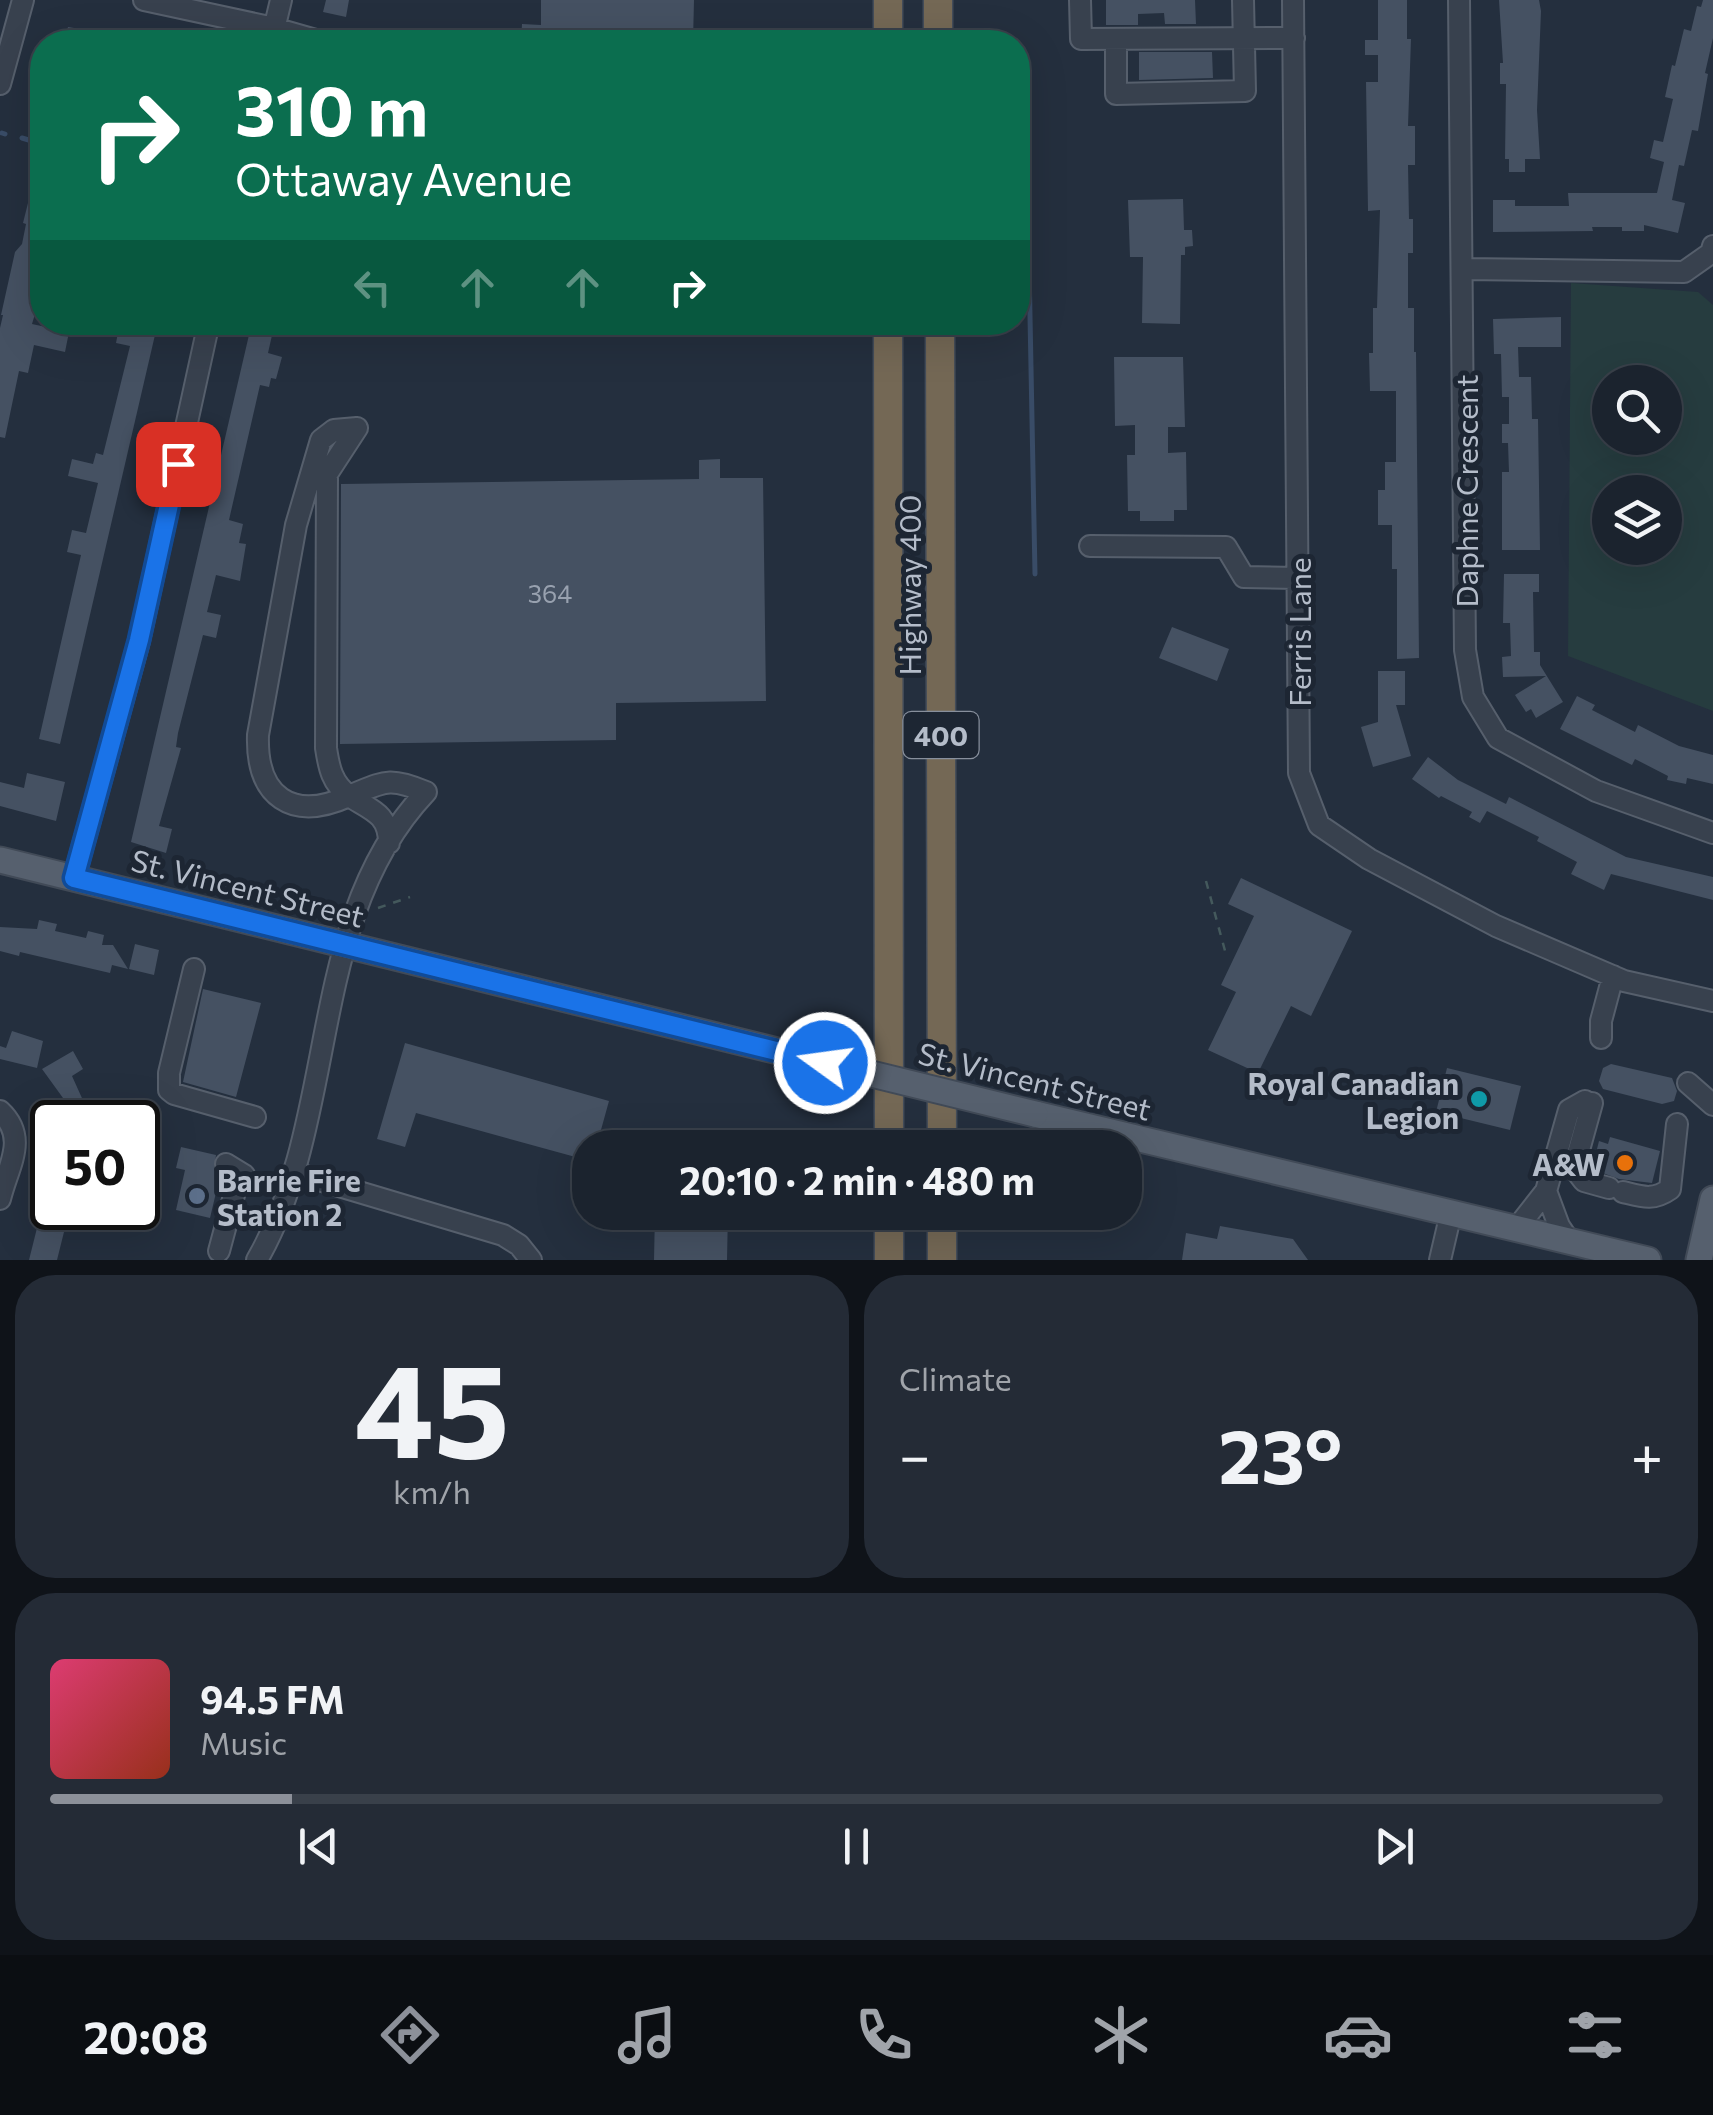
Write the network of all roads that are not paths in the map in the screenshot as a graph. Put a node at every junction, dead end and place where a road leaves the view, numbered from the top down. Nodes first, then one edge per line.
1 (23, 0) edge
2 (144, 0) edge
3 (281, 0) edge
4 (888, 0) edge
5 (938, 0) edge
6 (1080, 0) edge
7 (1243, 0) edge
8 (1294, 0) edge
9 (1459, 0) edge
10 (255, 30) edge
11 (274, 30) edge
12 (888, 30) edge
13 (938, 30) edge
14 (1244, 38) junction
15 (1294, 38) junction
16 (1116, 39) junction
17 (0, 84) edge
18 (1713, 246) edge
19 (1464, 269) junction
20 (206, 335) edge
21 (888, 335) edge
22 (940, 335) edge
23 (1090, 546) dead end
24 (1297, 578) junction
25 (349, 796) junction
26 (1713, 833) edge
27 (389, 843) junction
28 (0, 860) edge
29 (74, 878) junction
30 (344, 945) junction
31 (194, 969) dead end
32 (1613, 976) junction
33 (1713, 1001) edge
34 (1602, 1038) dead end
35 (1713, 1076) edge
36 (1593, 1103) junction
37 (1713, 1105) edge
38 (0, 1111) edge
39 (255, 1117) dead end
40 (1677, 1124) dead end
41 (889, 1130) edge
42 (942, 1130) edge
43 (1589, 1160) dead end
44 (228, 1170) dead end
45 (292, 1172) junction
46 (1546, 1191) junction
47 (1713, 1198) edge
48 (0, 1199) edge
49 (1450, 1213) junction
50 (1518, 1228) junction
51 (889, 1230) edge
52 (942, 1230) edge
53 (1569, 1241) junction
54 (219, 1250) dead end
55 (256, 1260) edge
56 (531, 1260) edge
57 (890, 1260) edge
58 (942, 1260) edge
59 (1440, 1260) edge
60 (1648, 1260) edge
61 (1699, 1260) edge

1 - 17 street
2 - 10 street
3 - 11 street
4 - 12 highway
5 - 13 highway
6 - 16 street
7 - 14 street
8 - 15 street, Ferris Lane
9 - 19 street, Daphne Crescent
14 - 15 street
14 - 16 street
14 - 16 street
15 - 24 street, Ferris Lane
18 - 19 street
19 - 26 street, Daphne Crescent
20 - 29 street
21 - 41 highway, Highway 400 / 400
22 - 42 highway, Highway 400 / 400
23 - 24 street
24 - 32 street, Ferris Lane
25 - 25 street
25 - 27 street
25 - 27 street
27 - 30 street
28 - 29 main road, St. Vincent Street
29 - 30 main road, St. Vincent Street
30 - 45 street
30 - 49 main road, St. Vincent Street, bridge
31 - 39 street
32 - 33 street, Ferris Lane
32 - 34 street
35 - 37 street
36 - 40 street
36 - 43 street
36 - 46 street
38 - 48 street
44 - 54 street
45 - 55 street
45 - 56 street
46 - 50 street
46 - 53 street
47 - 61 main road
49 - 50 main road, St. Vincent Street
49 - 59 street
50 - 53 main road, St. Vincent Street
51 - 57 highway
52 - 58 highway
53 - 60 main road, St. Vincent Street

